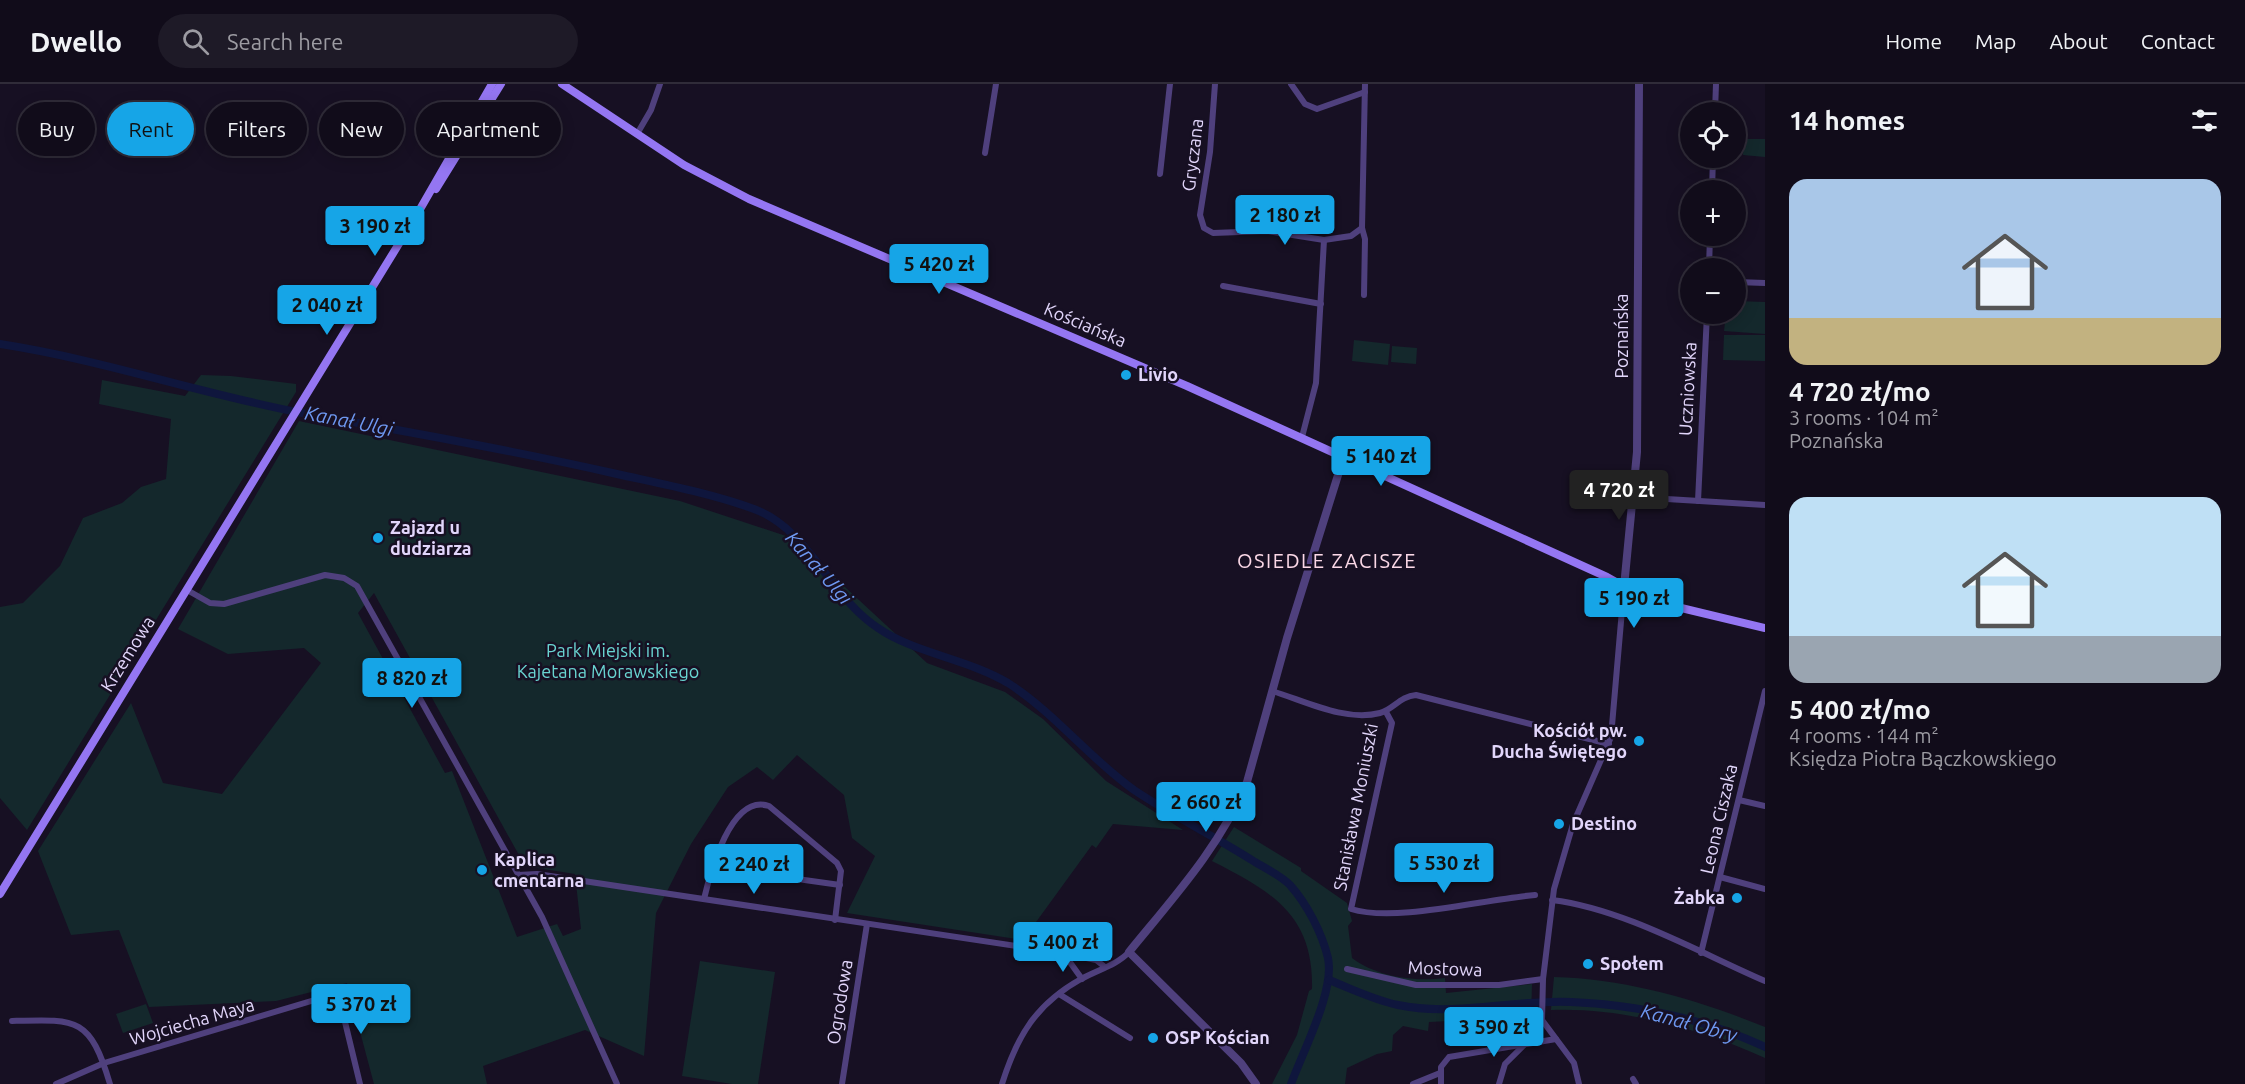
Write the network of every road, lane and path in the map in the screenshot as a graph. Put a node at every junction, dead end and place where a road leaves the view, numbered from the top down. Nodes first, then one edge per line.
1 (492, 84) edge
2 (501, 84) edge
3 (562, 84) edge
4 (660, 84) edge
5 (996, 84) edge
6 (1170, 84) edge
7 (1215, 84) edge
8 (1291, 84) edge
9 (1639, 84) edge
10 (1716, 84) edge
11 (1365, 88) edge
12 (1715, 102) edge
13 (637, 134) junction
14 (985, 153) dead end
15 (1160, 174) dead end
16 (419, 211) junction
17 (1362, 228) junction
18 (1324, 240) junction
19 (1746, 283) edge
20 (1765, 284) edge
21 (1223, 286) dead end
22 (1364, 295) dead end
23 (1321, 304) junction
24 (1707, 324) edge
25 (1302, 437) junction
26 (1344, 456) junction
27 (1634, 497) junction
28 (1698, 501) junction
29 (1765, 505) edge
30 (1624, 587) junction
31 (187, 590) junction
32 (1765, 628) edge
33 (1272, 691) junction
34 (1765, 691) edge
35 (1386, 712) junction
36 (1757, 722) junction
37 (1765, 724) edge
38 (1609, 744) junction
39 (1738, 800) junction
40 (1765, 806) edge
41 (712, 867) junction
42 (519, 875) junction
43 (1720, 877) junction
44 (840, 885) junction
45 (1765, 889) edge
46 (0, 894) edge
47 (1535, 895) dead end
48 (704, 899) junction
49 (1552, 900) junction
50 (835, 920) junction
51 (867, 924) junction
52 (1129, 952) junction
53 (1063, 953) junction
54 (1701, 953) junction
55 (1105, 968) junction
56 (1347, 969) dead end
57 (1082, 979) junction
58 (1765, 981) edge
59 (1543, 983) junction
60 (1059, 994) junction
61 (1542, 1018) junction
62 (12, 1021) dead end
63 (1130, 1038) dead end
64 (1556, 1039) junction
65 (1521, 1047) junction
66 (104, 1063) junction
67 (1440, 1073) junction
68 (56, 1084) edge
69 (110, 1084) edge
70 (360, 1084) edge
71 (616, 1084) edge
72 (842, 1084) edge
73 (1002, 1084) edge
74 (1256, 1084) edge
75 (1413, 1084) edge
76 (1441, 1084) edge
77 (1499, 1084) edge
78 (1579, 1084) edge

1 - 16 main road
2 - 16 main road
3 - 13 main road, Kościańska
4 - 13 street
5 - 14 street
6 - 15 street
7 - 18 street, Gryczana
8 - 11 street
9 - 27 street, Poznańska
10 - 12 street
11 - 17 street
13 - 25 main road, Kościańska
16 - 31 main road, Krzemowa
17 - 18 street
17 - 22 street
18 - 23 street
19 - 20 street
21 - 23 street
23 - 25 street
24 - 28 street, Uczniowska
25 - 26 main road, Kościańska
26 - 30 main road, Kościańska
26 - 33 street
27 - 28 street
27 - 30 street, Poznańska
28 - 29 street
30 - 32 main road, Kościańska
30 - 38 street
31 - 42 street
31 - 46 main road, Krzemowa
33 - 35 street
33 - 52 street
34 - 36 street, Leona Ciszaka
35 - 38 street
35 - 47 street, Stanisława Moniuszki
36 - 37 street
36 - 39 street, Leona Ciszaka
38 - 49 street
39 - 40 street
39 - 43 street, Leona Ciszaka
41 - 44 street
41 - 44 street
41 - 48 street
42 - 48 street
42 - 71 street
43 - 45 street
43 - 54 street, Leona Ciszaka
44 - 50 street
48 - 50 street
49 - 54 street
49 - 59 street
50 - 51 street
51 - 53 street
51 - 72 street, Ogrodowa
52 - 55 street
52 - 74 street
53 - 55 street
53 - 57 street
54 - 58 street
55 - 57 street
56 - 59 street, Mostowa
57 - 60 street
59 - 61 street
60 - 63 street
60 - 73 street
61 - 64 street
61 - 65 street
62 - 66 street
64 - 65 street
64 - 78 street
65 - 67 street
65 - 77 street
66 - 68 street, Wojciecha Maya
66 - 69 street
66 - 70 street, Wojciecha Maya
67 - 75 street
67 - 76 street

